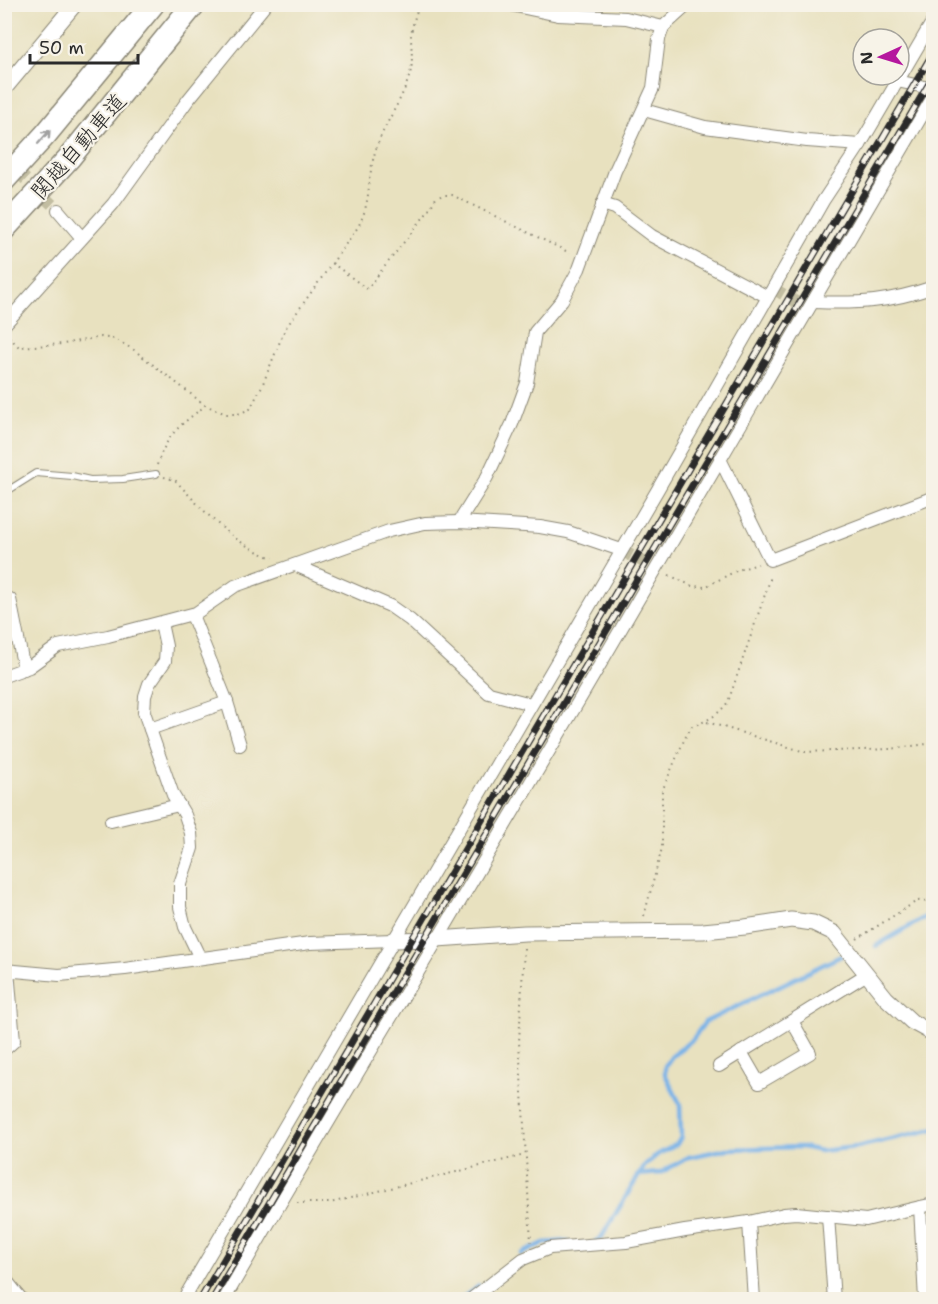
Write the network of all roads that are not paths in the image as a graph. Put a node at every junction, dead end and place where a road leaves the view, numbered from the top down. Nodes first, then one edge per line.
1 (75, 4) edge
2 (153, 4) edge
3 (194, 4) edge
4 (266, 4) edge
5 (506, 4) edge
6 (685, 4) edge
7 (933, 19) edge
8 (663, 27) junction
9 (911, 57) edge
10 (911, 84) edge
11 (894, 87) edge
12 (4, 89) edge
13 (933, 89) edge
14 (933, 95) edge
15 (644, 110) junction
16 (860, 145) junction
17 (4, 180) edge
18 (602, 204) junction
19 (58, 210) tunnel mouth
20 (4, 229) edge
21 (82, 238) junction
22 (933, 287) edge
23 (768, 297) junction
24 (814, 302) junction
25 (4, 325) edge
26 (720, 459) junction
27 (156, 474) road end
28 (4, 494) edge
29 (933, 497) edge
30 (459, 522) junction
31 (621, 550) junction
32 (295, 566) junction
33 (10, 599) dead end
34 (192, 615) junction
35 (161, 622) junction
36 (24, 669) junction
37 (4, 676) edge
38 (227, 702) junction
39 (531, 704) junction
40 (150, 729) junction
41 (240, 745) dead end
42 (178, 805) junction
43 (111, 821) dead end
44 (437, 939) junction
45 (393, 940) junction
46 (200, 958) junction
47 (6, 970) edge
48 (867, 974) junction
49 (792, 1020) junction
50 (933, 1034) edge
51 (4, 1050) edge
52 (741, 1052) junction
53 (718, 1066) dead end
54 (933, 1204) edge
55 (920, 1207) junction
56 (828, 1216) junction
57 (749, 1222) junction
58 (4, 1284) edge
59 (17, 1299) edge
60 (183, 1299) edge
61 (224, 1299) edge
62 (470, 1299) edge
63 (754, 1299) edge
64 (834, 1299) edge
65 (925, 1299) edge

1 - 12 street
17 -> 2 highway, 関越自動車道
3 - 20 highway, 関越自動車道
4 - 21 street
5 - 8 street
6 - 8 street
7 - 9 street
8 - 15 street
10 - 13 street
11 - 16 street
14 - 24 street
15 - 16 street
15 - 18 street
16 - 23 street
18 - 23 street
18 - 30 street
19 - 21 street
21 - 25 street
22 - 24 street
23 - 31 street
24 - 26 street
26 - 29 street
26 - 44 street
27 - 28 lane
30 - 31 street
30 - 32 street
31 - 39 street
32 - 34 street
32 - 39 street
33 - 36 street
34 - 35 street
34 - 38 street
35 - 36 street
35 - 40 street
36 - 37 street
38 - 40 street
38 - 41 street
39 - 45 street
40 - 42 street
42 - 43 street
42 - 46 street
44 - 45 street
44 - 48 street
44 - 61 street
45 - 46 street
45 - 60 street
46 - 47 street
47 - 51 street
48 - 49 street
48 - 50 street
49 - 52 street
49 - 52 street
52 - 53 street
54 - 55 street
55 - 56 street
55 - 65 street
56 - 57 street
56 - 64 street
57 - 62 street
57 - 63 street
58 - 59 main road

